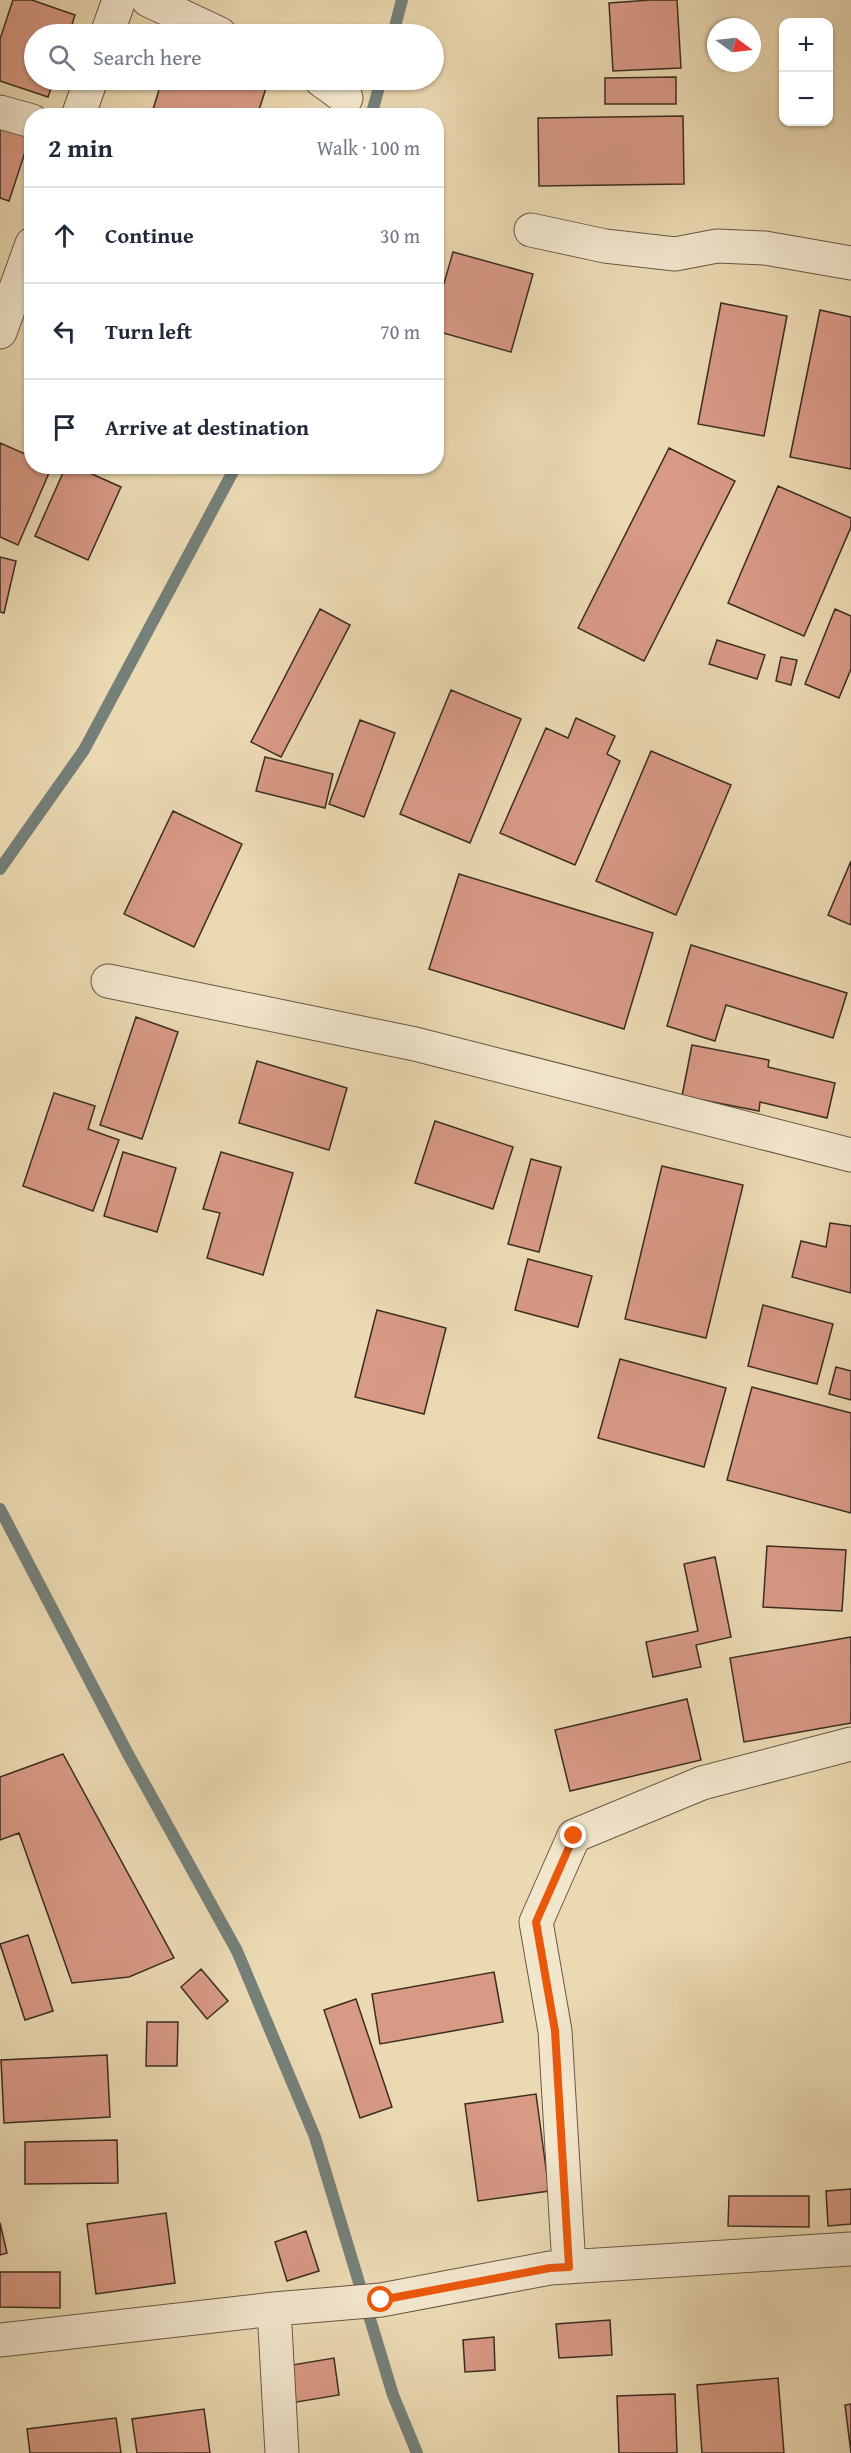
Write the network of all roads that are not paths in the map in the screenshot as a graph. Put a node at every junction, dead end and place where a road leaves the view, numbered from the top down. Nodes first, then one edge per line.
1 (119, 0) edge
2 (148, 0) edge
3 (111, 24) edge
4 (199, 24) edge
5 (87, 90) edge
6 (81, 108) edge
7 (0, 112) edge
8 (24, 119) edge
9 (531, 230) dead end
10 (851, 263) edge
11 (24, 266) edge
12 (0, 332) edge
13 (108, 981) dead end
14 (851, 1155) edge
15 (851, 1744) edge
16 (851, 2249) edge
17 (569, 2267) junction
18 (274, 2309) junction
19 (0, 2340) edge
20 (282, 2453) edge

1 - 3 street
2 - 4 street
5 - 6 street
7 - 8 street
9 - 10 street
11 - 12 street
13 - 14 street
15 - 17 street
16 - 17 street
17 - 18 street
18 - 19 street
18 - 20 street

